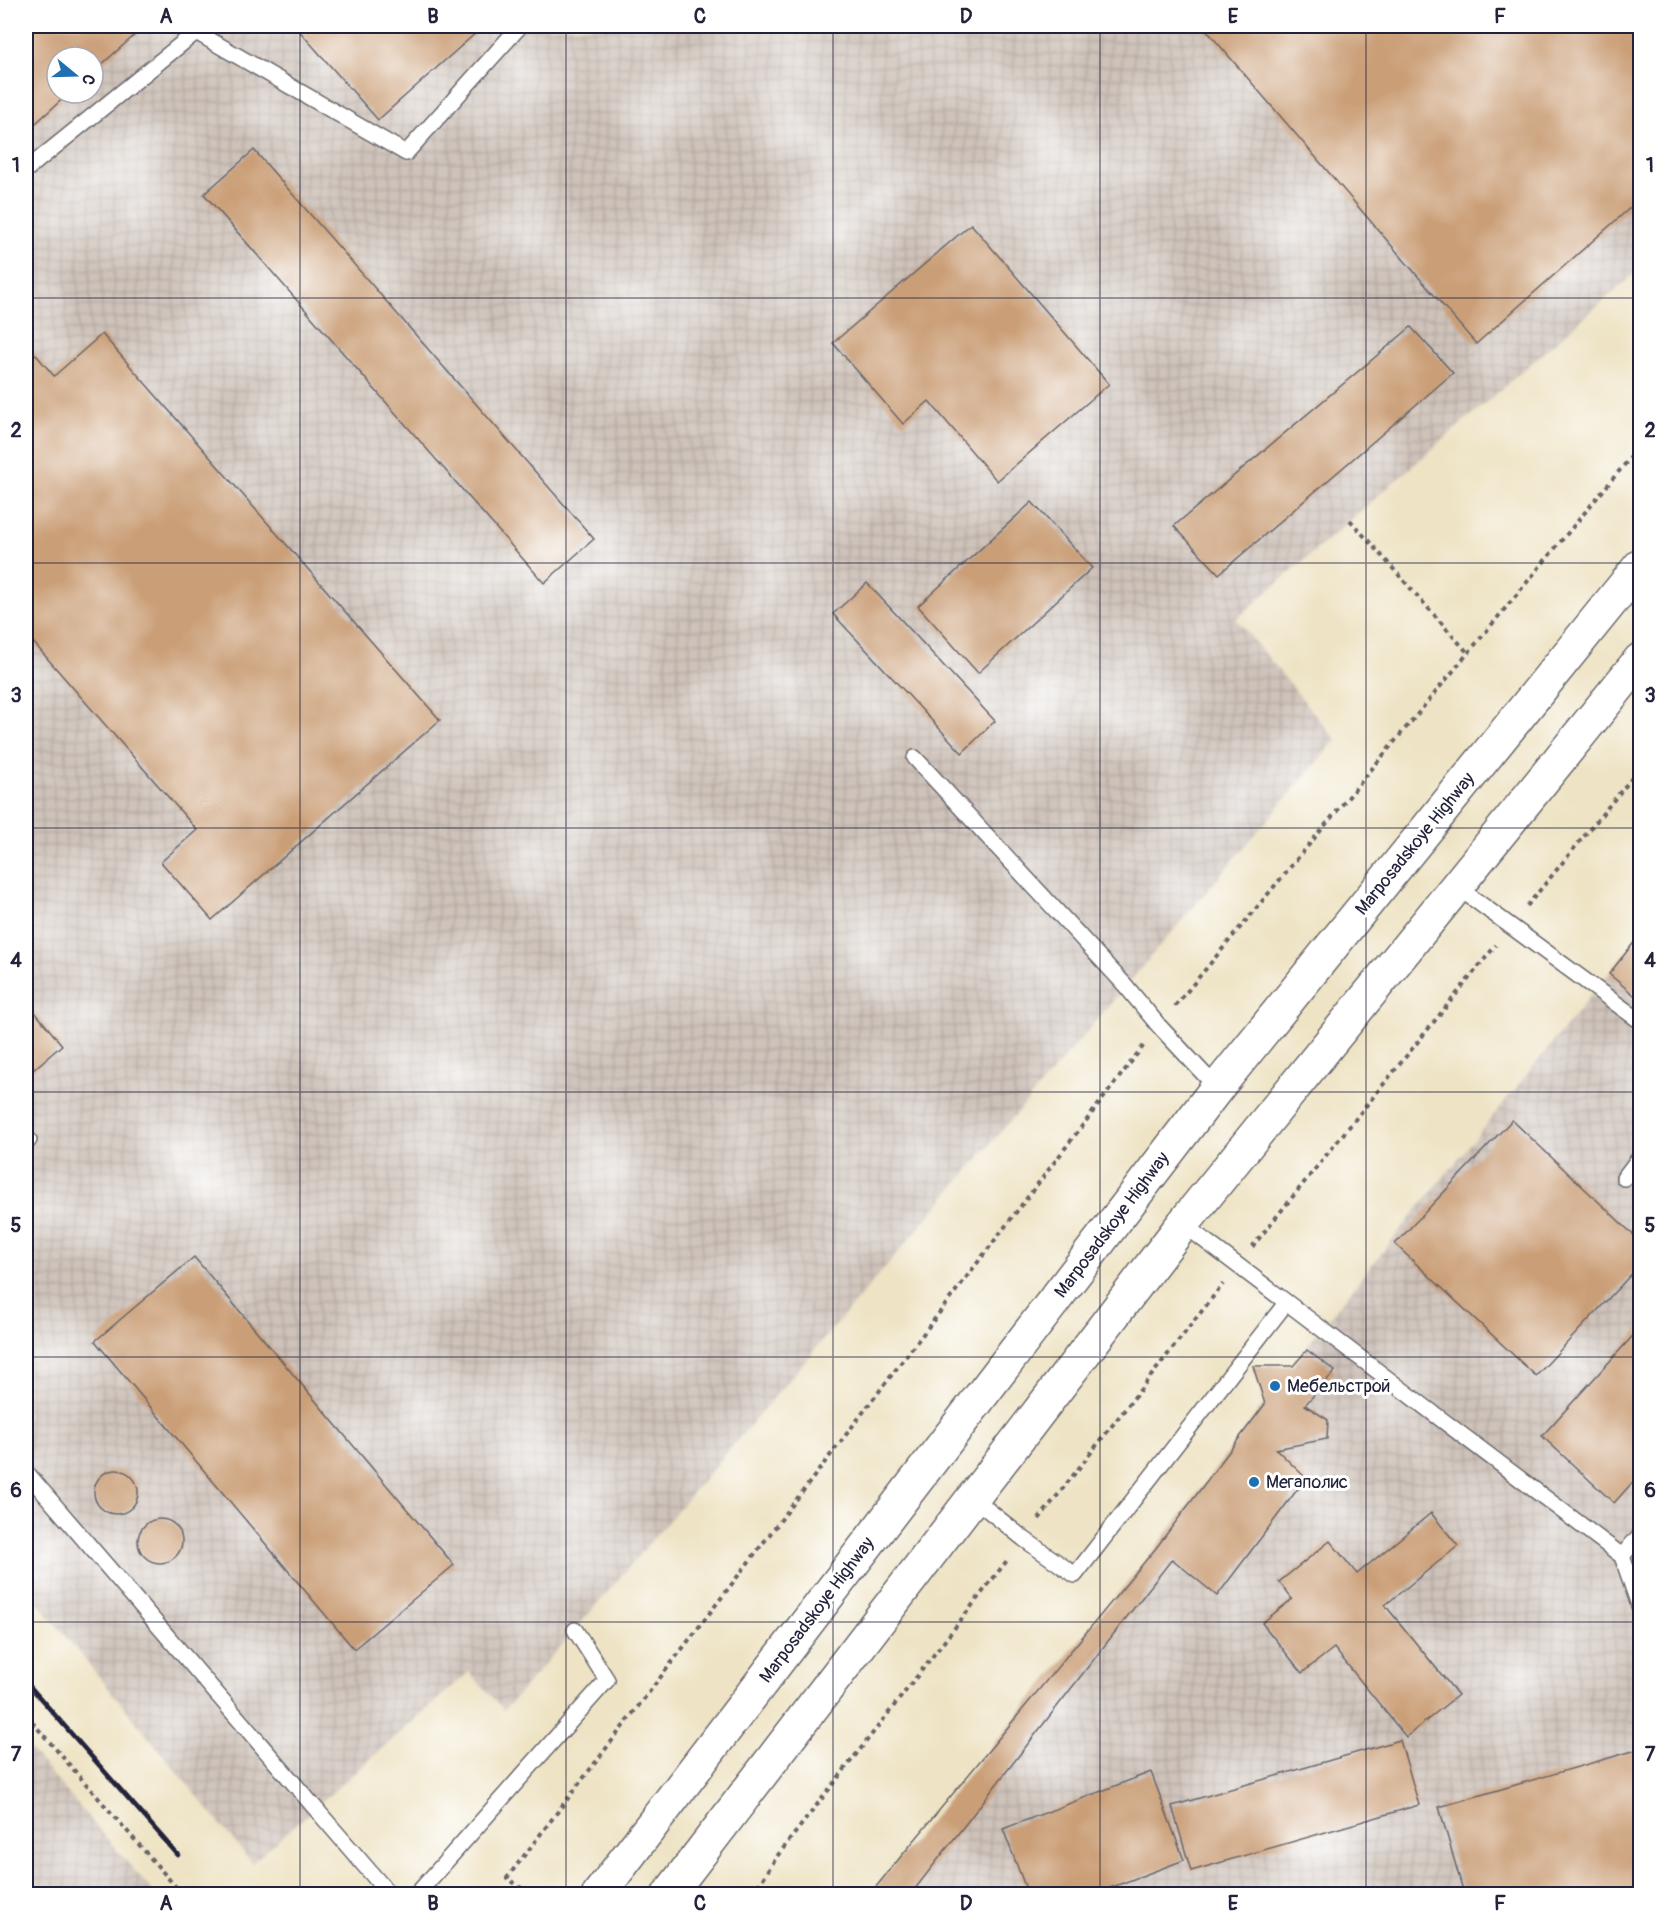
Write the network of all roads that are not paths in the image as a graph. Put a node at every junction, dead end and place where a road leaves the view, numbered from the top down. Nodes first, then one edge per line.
1 (520, 26) edge
2 (26, 170) edge
3 (1641, 566) edge
4 (1641, 660) edge
5 (915, 758) dead end
6 (1456, 886) junction
7 (1641, 1021) edge
8 (1217, 1088) junction
9 (1641, 1157) edge
10 (1624, 1178) dead end
11 (1183, 1224) junction
12 (1286, 1303) junction
13 (26, 1472) edge
14 (973, 1498) junction
15 (1641, 1535) edge
16 (1622, 1556) junction
17 (1641, 1608) edge
18 (575, 1630) dead end
19 (388, 1894) edge
20 (417, 1894) edge
21 (599, 1894) edge
22 (669, 1894) edge

1 - 2 lane
3 - 8 main road, Marposadskoye Highway
4 - 6 main road
5 - 8 lane
6 - 7 lane
6 - 11 main road
8 - 21 main road, Marposadskoye Highway
9 - 10 lane
11 - 12 lane
11 - 14 main road
12 - 14 lane
12 - 16 lane
13 - 19 lane
14 - 22 main road
15 - 16 lane
16 - 17 lane
18 - 20 lane

